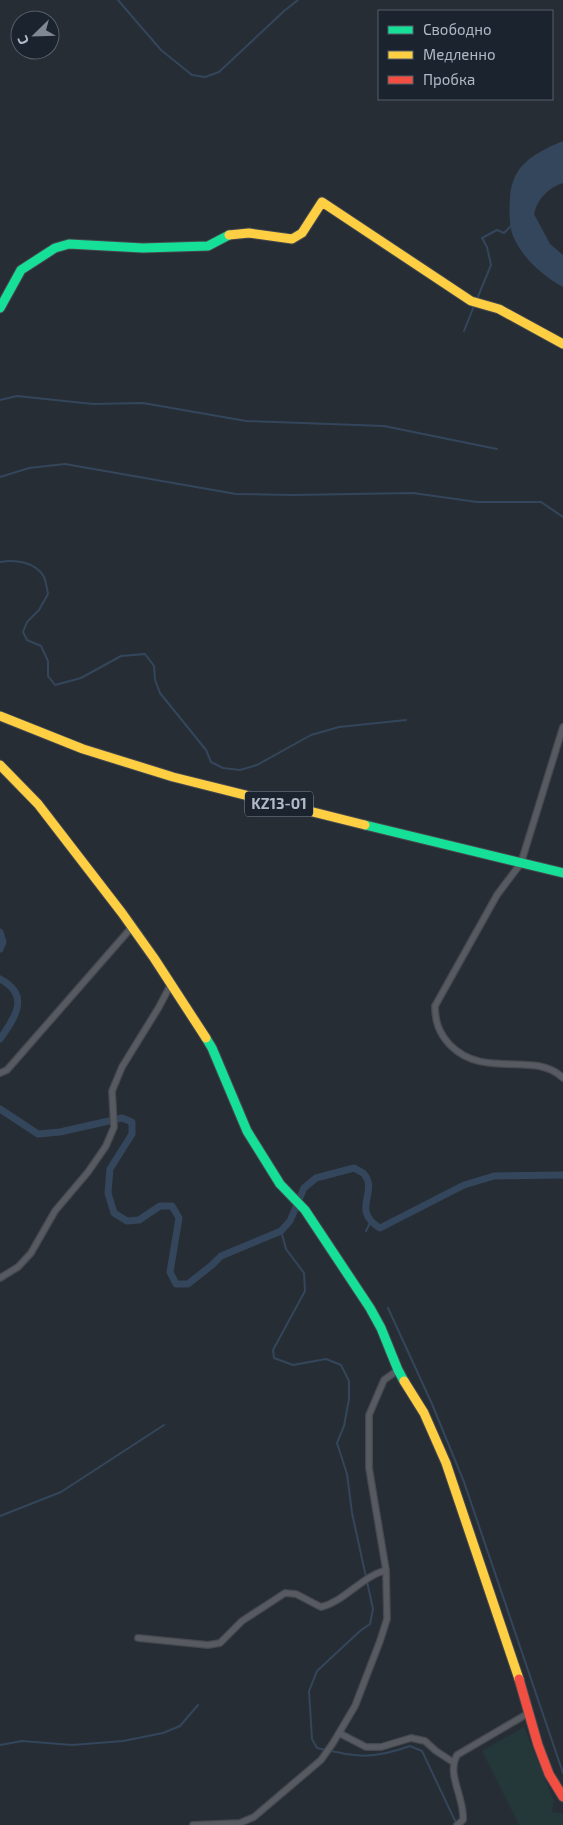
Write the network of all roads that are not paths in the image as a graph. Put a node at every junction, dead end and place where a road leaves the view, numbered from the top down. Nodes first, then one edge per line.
1 (0, 308) edge
2 (563, 344) edge
3 (0, 716) edge
4 (563, 727) edge
5 (0, 765) edge
6 (521, 863) junction
7 (563, 873) edge
8 (132, 927) junction
9 (171, 984) junction
10 (0, 1073) edge
11 (563, 1078) edge
12 (0, 1278) edge
13 (398, 1370) junction
14 (386, 1570) junction
15 (138, 1638) dead end
16 (527, 1714) junction
17 (339, 1733) junction
18 (453, 1762) junction
19 (563, 1798) edge
20 (193, 1825) edge
21 (457, 1825) edge

1 - 2 main road
3 - 6 main road, KZ13-01
4 - 6 street
5 - 8 main road
6 - 7 main road, KZ13-01
6 - 11 street
8 - 9 main road
8 - 10 street
9 - 12 street
9 - 13 main road
13 - 14 street
13 - 16 main road
14 - 15 street
14 - 17 street
16 - 18 street
16 - 19 main road
17 - 18 street
17 - 20 street
18 - 21 street

